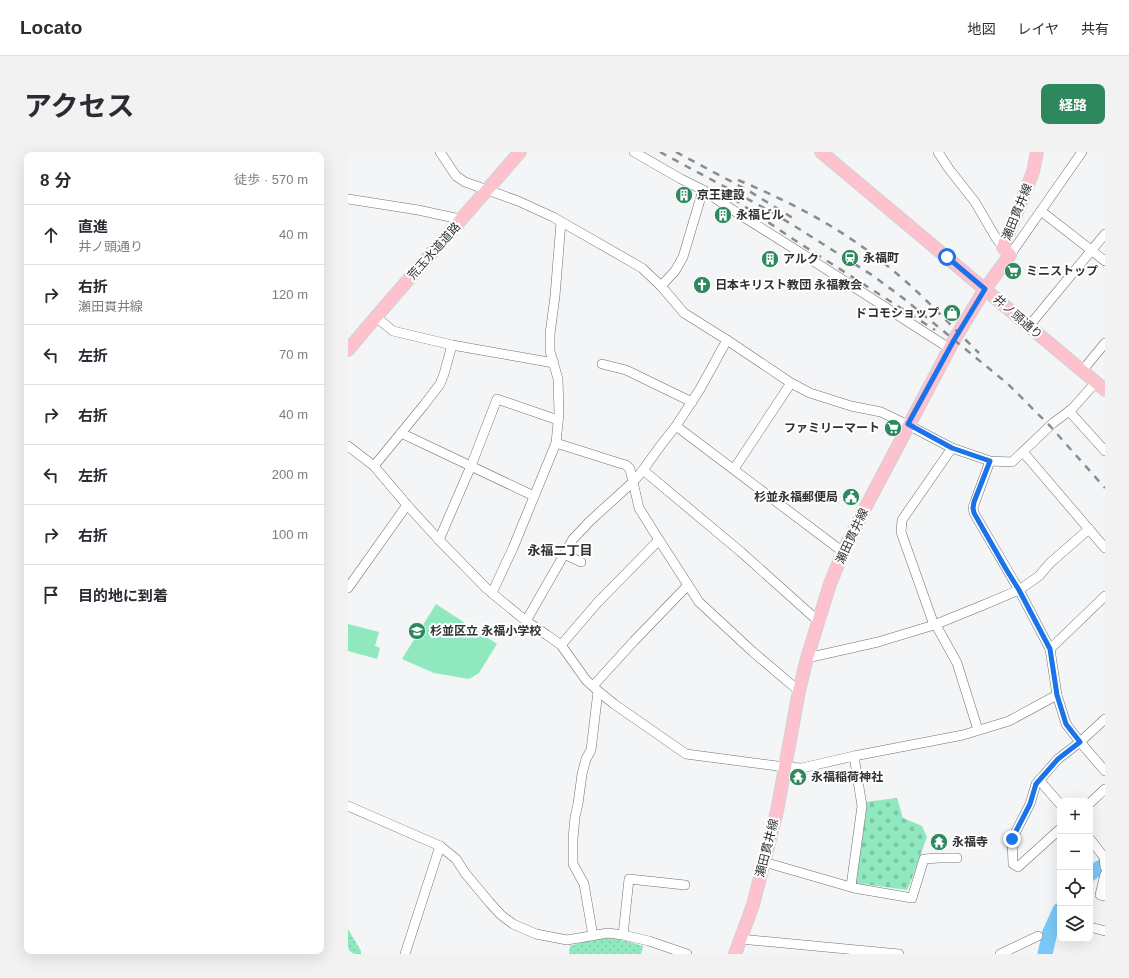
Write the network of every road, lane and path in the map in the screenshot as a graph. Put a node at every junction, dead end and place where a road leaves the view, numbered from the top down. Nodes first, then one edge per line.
1 (440, 152) edge
2 (520, 152) edge
3 (634, 152) edge
4 (821, 152) edge
5 (938, 152) edge
6 (1037, 152) edge
7 (1082, 152) edge
8 (487, 190) junction
9 (704, 190) junction
10 (348, 199) edge
11 (1042, 211) junction
12 (561, 222) junction
13 (459, 223) junction
14 (1105, 234) edge
15 (1092, 250) junction
16 (1007, 251) junction
17 (1105, 261) edge
18 (660, 286) junction
19 (985, 289) junction
20 (376, 317) junction
21 (1029, 326) junction
22 (728, 340) junction
23 (1105, 344) edge
24 (452, 345) junction
25 (949, 348) junction
26 (348, 350) edge
27 (554, 363) junction
28 (602, 364) dead end
29 (1082, 371) junction
30 (791, 383) junction
31 (1101, 386) edge
32 (692, 402) junction
33 (1069, 411) junction
34 (558, 420) junction
35 (908, 424) junction
36 (676, 426) junction
37 (401, 433) junction
38 (556, 443) junction
39 (348, 446) edge
40 (952, 448) junction
41 (1105, 451) edge
42 (1023, 452) junction
43 (990, 461) junction
44 (374, 466) junction
45 (471, 466) junction
46 (734, 469) junction
47 (643, 470) junction
48 (633, 482) junction
49 (534, 496) junction
50 (407, 505) junction
51 (1089, 529) junction
52 (439, 540) junction
53 (659, 540) junction
54 (1105, 548) edge
55 (844, 552) junction
56 (564, 554) junction
57 (581, 562) dead end
58 (688, 585) junction
59 (348, 588) edge
60 (1019, 590) junction
61 (492, 593) junction
62 (1105, 596) edge
63 (526, 621) junction
64 (818, 621) junction
65 (934, 625) junction
66 (561, 646) junction
67 (1050, 649) junction
68 (807, 658) junction
69 (595, 689) junction
70 (799, 691) junction
71 (1057, 695) junction
72 (1105, 719) edge
73 (978, 730) junction
74 (1080, 742) junction
75 (854, 756) junction
76 (785, 767) junction
77 (1105, 771) edge
78 (1039, 780) junction
79 (1105, 789) edge
80 (1093, 800) edge
81 (1057, 801) edge
82 (348, 806) edge
83 (1057, 833) edge
84 (1093, 842) edge
85 (440, 846) junction
86 (1104, 854) edge
87 (957, 858) dead end
88 (764, 862) junction
89 (1105, 867) edge
90 (1105, 874) edge
91 (685, 885) dead end
92 (851, 886) junction
93 (1105, 896) edge
94 (1093, 928) edge
95 (1105, 931) edge
96 (623, 935) junction
97 (593, 936) junction
98 (1038, 936) dead end
99 (740, 939) junction
100 (405, 954) edge
101 (687, 954) edge
102 (735, 954) edge
103 (899, 954) edge
104 (1000, 954) edge

1 - 8 street
2 - 8 main road, 荒玉水道道路
3 - 9 street
4 - 19 main road, 井ノ頭通り
5 - 16 street
6 - 16 main road, 瀬田貫井線
7 - 11 street
8 - 12 street
8 - 13 main road, 荒玉水道道路
9 - 18 street
9 - 25 street
10 - 13 street
11 - 15 street
11 - 16 street
12 - 18 street
12 - 27 street
13 - 20 main road, 荒玉水道道路
14 - 15 street
15 - 17 street
15 - 21 street
16 - 19 main road, 瀬田貫井線
18 - 22 street
19 - 21 main road, 井ノ頭通り
19 - 25 main road, 瀬田貫井線
20 - 24 street
20 - 26 main road, 荒玉水道道路
21 - 29 main road, 井ノ頭通り
22 - 30 street
22 - 32 street
23 - 29 street
24 - 27 street
24 - 37 street
25 - 35 main road, 瀬田貫井線
27 - 34 street
28 - 32 street
29 - 31 main road, 井ノ頭通り
30 - 35 street
30 - 46 street
31 - 33 street
32 - 36 street
33 - 41 street
33 - 42 street
34 - 38 street
34 - 45 street
35 - 40 street
35 - 55 main road, 瀬田貫井線
36 - 46 street
36 - 47 street
37 - 44 street
37 - 45 street
38 - 48 street
38 - 49 street
39 - 44 street
40 - 43 street
40 - 65 street
42 - 43 street
42 - 51 street
43 - 60 street
44 - 50 street
45 - 49 street
45 - 52 street
46 - 55 street
47 - 48 street
47 - 64 street
48 - 53 street
48 - 56 street
49 - 61 street
50 - 52 street
50 - 59 street
51 - 54 street
51 - 60 street
52 - 61 street
53 - 58 street
53 - 66 street
55 - 64 main road, 瀬田貫井線
56 - 57 street
56 - 63 street
58 - 69 street
58 - 70 street
60 - 65 street
60 - 67 street
61 - 63 street
62 - 67 street
63 - 66 street
64 - 68 main road, 瀬田貫井線
65 - 68 street
65 - 73 street
66 - 69 street
67 - 71 street
68 - 70 main road, 瀬田貫井線
69 - 76 street
69 - 97 street
70 - 76 main road, 瀬田貫井線
71 - 73 street
71 - 74 street
72 - 74 street
73 - 75 street
74 - 77 street
74 - 78 street
75 - 76 street
75 - 92 street
76 - 88 main road, 瀬田貫井線
78 - 81 street
78 - 83 street
79 - 80 street
82 - 85 street
84 - 86 street
85 - 97 street
85 - 100 street
86 - 89 street
87 - 92 street
88 - 92 street
88 - 99 main road, 瀬田貫井線
90 - 93 street
91 - 96 street
94 - 95 street
96 - 97 street
96 - 101 street
98 - 104 street
99 - 102 main road, 瀬田貫井線
99 - 103 street

